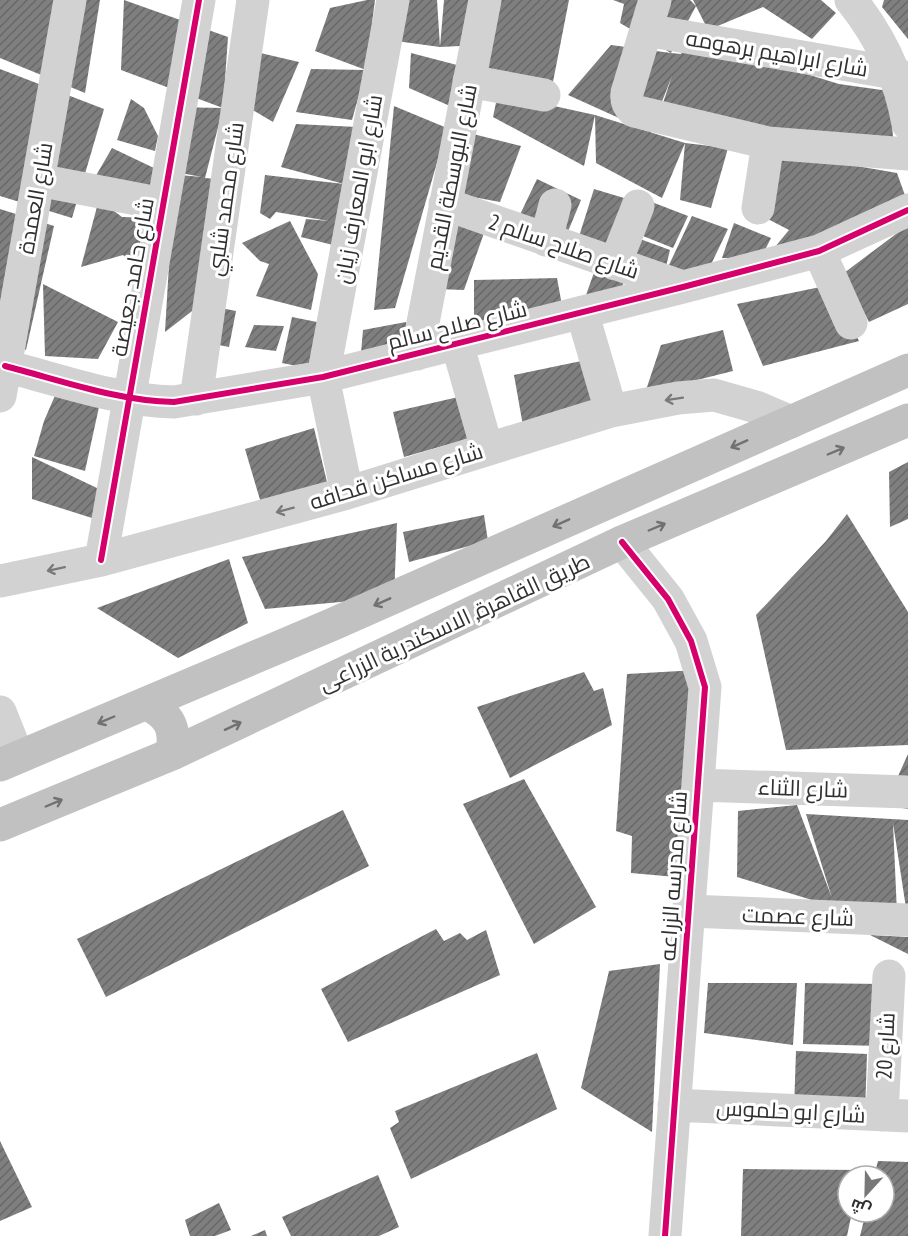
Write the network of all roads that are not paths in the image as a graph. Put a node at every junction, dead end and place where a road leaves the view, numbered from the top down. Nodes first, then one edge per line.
1 (70, 0) edge
2 (199, 0) edge
3 (253, 0) edge
4 (393, 0) edge
5 (485, 0) edge
6 (851, 0) edge
7 (650, 15) edge
8 (908, 37) edge
9 (901, 76) edge
10 (470, 81) junction
11 (544, 95) dead end
12 (908, 124) edge
13 (768, 144) junction
14 (908, 154) edge
15 (38, 180) junction
16 (163, 204) junction
17 (446, 204) junction
18 (555, 205) dead end
19 (638, 206) dead end
20 (758, 208) dead end
21 (908, 210) edge
22 (546, 240) junction
23 (819, 251) junction
24 (615, 264) junction
25 (683, 287) junction
26 (582, 312) junction
27 (851, 323) dead end
28 (457, 344) junction
29 (417, 354) junction
30 (908, 370) edge
31 (323, 377) junction
32 (3, 381) edge
33 (129, 398) junction
34 (196, 399) junction
35 (611, 411) junction
36 (908, 420) edge
37 (791, 422) junction
38 (487, 449) junction
39 (347, 493) junction
40 (622, 542) junction
41 (100, 560) junction
42 (0, 581) edge
43 (331, 625) junction
44 (353, 670) junction
45 (146, 703) junction
46 (0, 712) edge
47 (172, 754) junction
48 (9, 761) edge
49 (698, 785) junction
50 (908, 792) edge
51 (0, 825) edge
52 (688, 911) junction
53 (908, 920) edge
54 (889, 976) dead end
55 (674, 1105) junction
56 (895, 1115) edge
57 (665, 1236) edge

1 - 15 street, شارع العمدة
2 - 16 street, شارع حامد جعيصة
3 - 34 street, شارع محمد شلبي
4 - 31 street, شارع ابو المعارف زيان
5 - 10 street, شارع البوسطة القديم
6 - 9 street
7 - 9 street, شارع ابراهيم برهومه
7 - 13 street
8 - 9 street
9 - 12 street
10 - 11 street
10 - 17 street, شارع البوسطة القديم
13 - 14 street
13 - 20 street
15 - 16 street
15 - 32 street, شارع العمدة
16 - 33 street, شارع حامد جعيصة
17 - 22 street, شارع صلاح سالم 2
17 - 29 street, شارع البوسطة القديم
18 - 22 street
19 - 24 street
21 - 23 street, شارع صلاح سالم
22 - 24 street, شارع صلاح سالم 2
23 - 25 street, شارع صلاح سالم
23 - 27 street
24 - 25 street, شارع صلاح سالم 2
25 - 26 street, شارع صلاح سالم
26 - 28 street, شارع صلاح سالم
26 - 35 street
28 - 29 street, شارع صلاح سالم
28 - 38 street
29 - 31 street, شارع صلاح سالم
30 - 37 highway, طريق القاهرة, الاسكندرية الزراعى
31 - 34 street, شارع صلاح سالم
31 - 39 street
32 - 33 street, شارع صلاح سالم
33 - 34 street, شارع صلاح سالم
33 - 41 street, شارع حامد جعيصة
37 -> 35 street, شارع مساكن قحافه
35 - 38 street, شارع مساكن قحافه
40 -> 36 highway, طريق القاهرة, الاسكندرية الزراعى
37 -> 43 highway, طريق القاهرة, الاسكندرية الزراعى
38 - 39 street, شارع مساكن قحافه
39 -> 41 street, شارع مساكن قحافه
40 - 44 highway, طريق القاهرة, الاسكندرية الزراعى
40 - 49 street, شارع مدرسه الزراعه
41 -> 42 street, شارع مساكن قحافه
43 - 44 highway
43 - 45 highway, طريق القاهرة, الاسكندرية الزراعى
47 -> 44 highway, طريق القاهرة, الاسكندرية الزراعى
45 - 47 highway
45 -> 48 highway, طريق القاهرة, الاسكندرية الزراعى
46 - 48 street
51 -> 47 highway, طريق القاهرة, الاسكندرية الزراعى
49 - 50 street, شارع الثناء
49 - 52 street, شارع مدرسه الزراعه
52 - 53 street, شارع عصمت
52 - 55 street, شارع مدرسه الزراعه
54 - 56 street, شارع 20
55 - 56 street, شارع ابو حلموس
55 - 57 street, شارع مدرسه الزراعه

